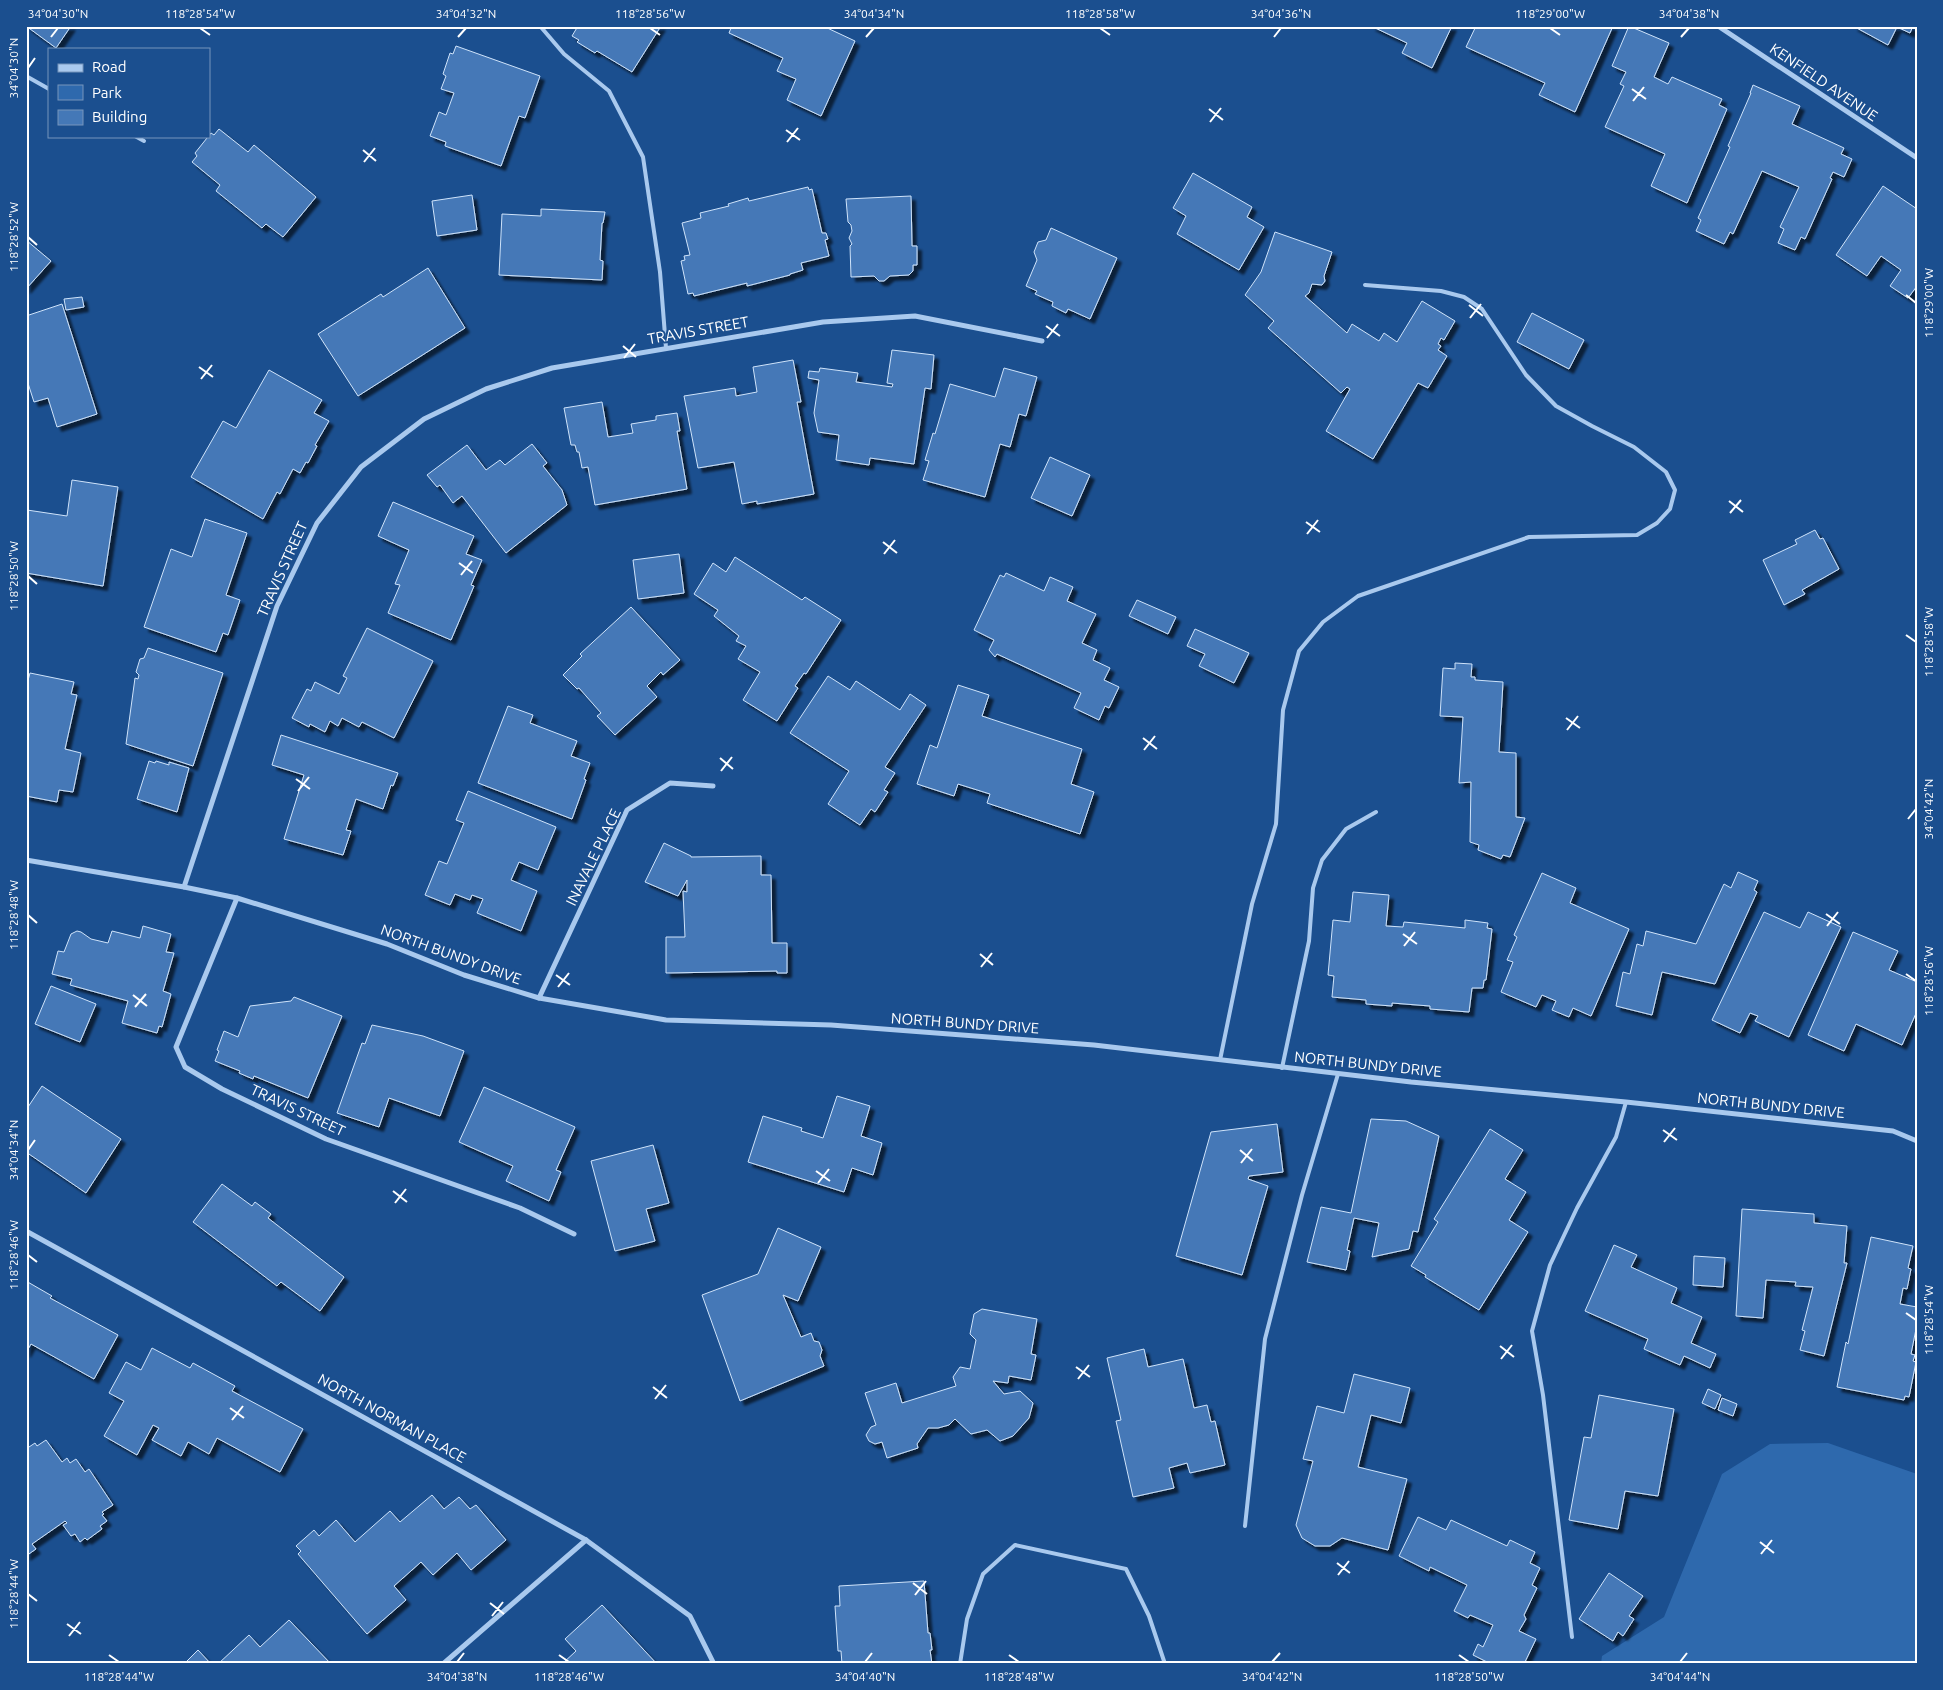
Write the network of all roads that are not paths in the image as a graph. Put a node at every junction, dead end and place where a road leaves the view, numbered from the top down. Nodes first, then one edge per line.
1 (540, 26) edge
2 (1718, 26) edge
3 (26, 76) edge
4 (48, 88) edge
5 (139, 138) edge
6 (144, 141) dead end
7 (1917, 158) edge
8 (1365, 285) dead end
9 (1042, 341) dead end
10 (666, 348) junction
11 (713, 786) dead end
12 (1376, 812) dead end
13 (26, 860) edge
14 (184, 887) junction
15 (238, 898) junction
16 (539, 998) junction
17 (1220, 1060) junction
18 (1282, 1068) junction
19 (1338, 1074) junction
20 (1626, 1102) junction
21 (1917, 1141) edge
22 (26, 1231) edge
23 (574, 1234) dead end
24 (1245, 1526) dead end
25 (586, 1540) junction
26 (1572, 1637) dead end
27 (443, 1664) edge
28 (714, 1664) edge
29 (960, 1664) edge
30 (1165, 1664) edge

1 - 10 lane
2 - 7 street, KENFIELD AVENUE
3 - 4 lane
5 - 6 lane
8 - 17 lane
9 - 10 street, TRAVIS STREET
10 - 14 street, TRAVIS STREET
11 - 16 street, INAVALE PLACE
12 - 18 lane
13 - 14 street, NORTH BUNDY DRIVE
14 - 15 street, NORTH BUNDY DRIVE
15 - 16 street, NORTH BUNDY DRIVE
15 - 23 street, TRAVIS STREET
16 - 17 street, NORTH BUNDY DRIVE
17 - 18 street, NORTH BUNDY DRIVE
18 - 19 street, NORTH BUNDY DRIVE
19 - 20 street, NORTH BUNDY DRIVE
19 - 24 lane
20 - 21 street, NORTH BUNDY DRIVE
20 - 26 lane
22 - 25 street, NORTH NORMAN PLACE
25 - 27 street
25 - 28 street, NORTH NORMAN PLACE
29 - 30 lane

